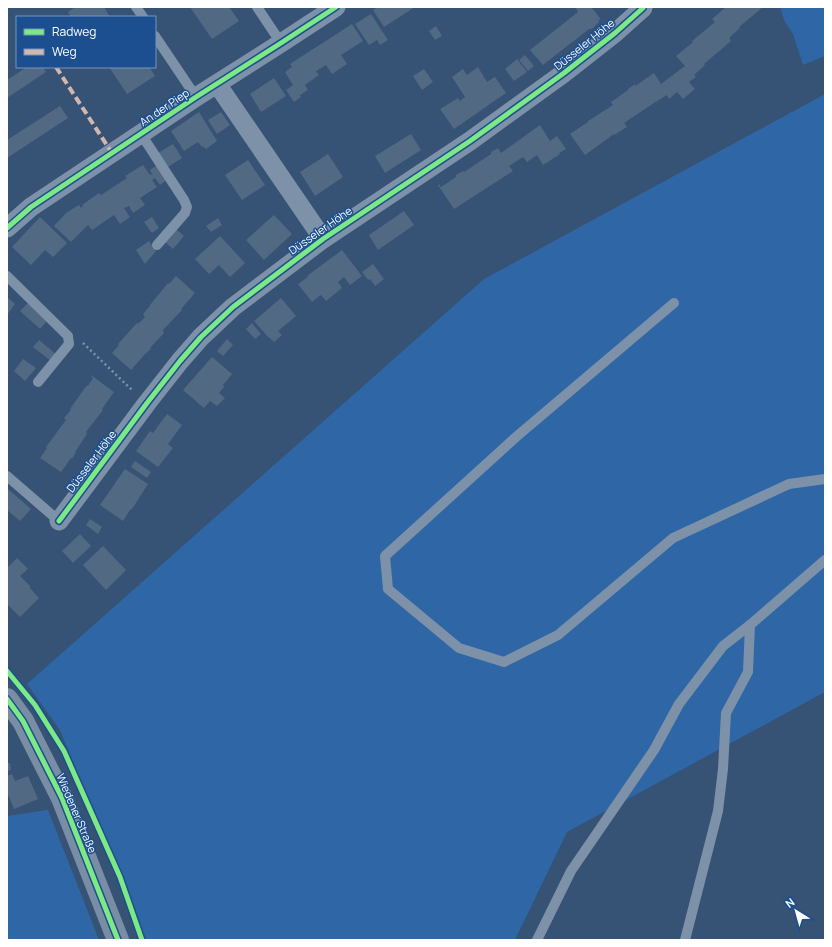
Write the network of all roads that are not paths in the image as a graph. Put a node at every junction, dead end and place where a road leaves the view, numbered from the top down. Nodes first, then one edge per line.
1 (136, 7) edge
2 (257, 7) edge
3 (336, 7) edge
4 (643, 8) edge
5 (142, 16) edge
6 (156, 37) edge
7 (281, 43) junction
8 (217, 84) junction
9 (196, 97) junction
10 (141, 134) junction
11 (7, 228) edge
12 (324, 239) junction
13 (157, 245) dead end
14 (7, 276) edge
15 (674, 303) dead end
16 (38, 382) dead end
17 (7, 476) edge
18 (825, 479) edge
19 (59, 522) joint
20 (825, 560) edge
21 (750, 625) junction
22 (7, 699) edge
23 (118, 940) edge
24 (537, 940) edge
25 (685, 940) edge

1 - 5 lane
2 - 7 lane
3 - 7 street, An der Piep
4 - 12 street, Düsseler Höhe
6 - 9 lane
7 - 8 street, An der Piep
8 - 9 street, An der Piep
8 - 12 street, Düsseler Höhe
9 - 10 street, An der Piep
10 - 11 street, An der Piep
10 - 13 lane
12 - 19 street, Düsseler Höhe
14 - 16 lane
15 - 18 lane
17 - 19 lane
20 - 21 lane
21 - 24 lane
21 - 25 lane
22 - 23 main road, Wiedener Straße

